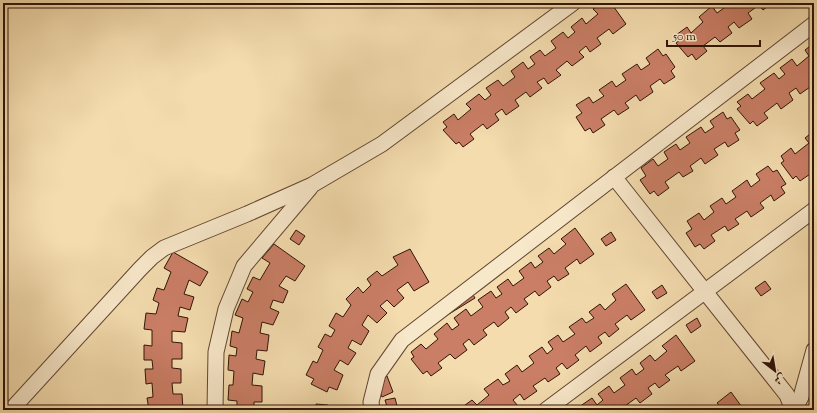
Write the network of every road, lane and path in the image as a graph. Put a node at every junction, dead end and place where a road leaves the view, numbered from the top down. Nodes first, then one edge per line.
1 (573, 3) edge
2 (814, 24) edge
3 (614, 178) junction
4 (312, 185) junction
5 (814, 210) edge
6 (705, 292) junction
7 (814, 350) edge
8 (11, 410) edge
9 (215, 410) edge
10 (372, 410) edge
11 (546, 410) edge
12 (793, 410) edge

1 - 4 street
2 - 3 street
3 - 6 street
3 - 10 street
4 - 8 street
4 - 9 street
5 - 6 street
6 - 11 street
6 - 12 street
7 - 12 street

